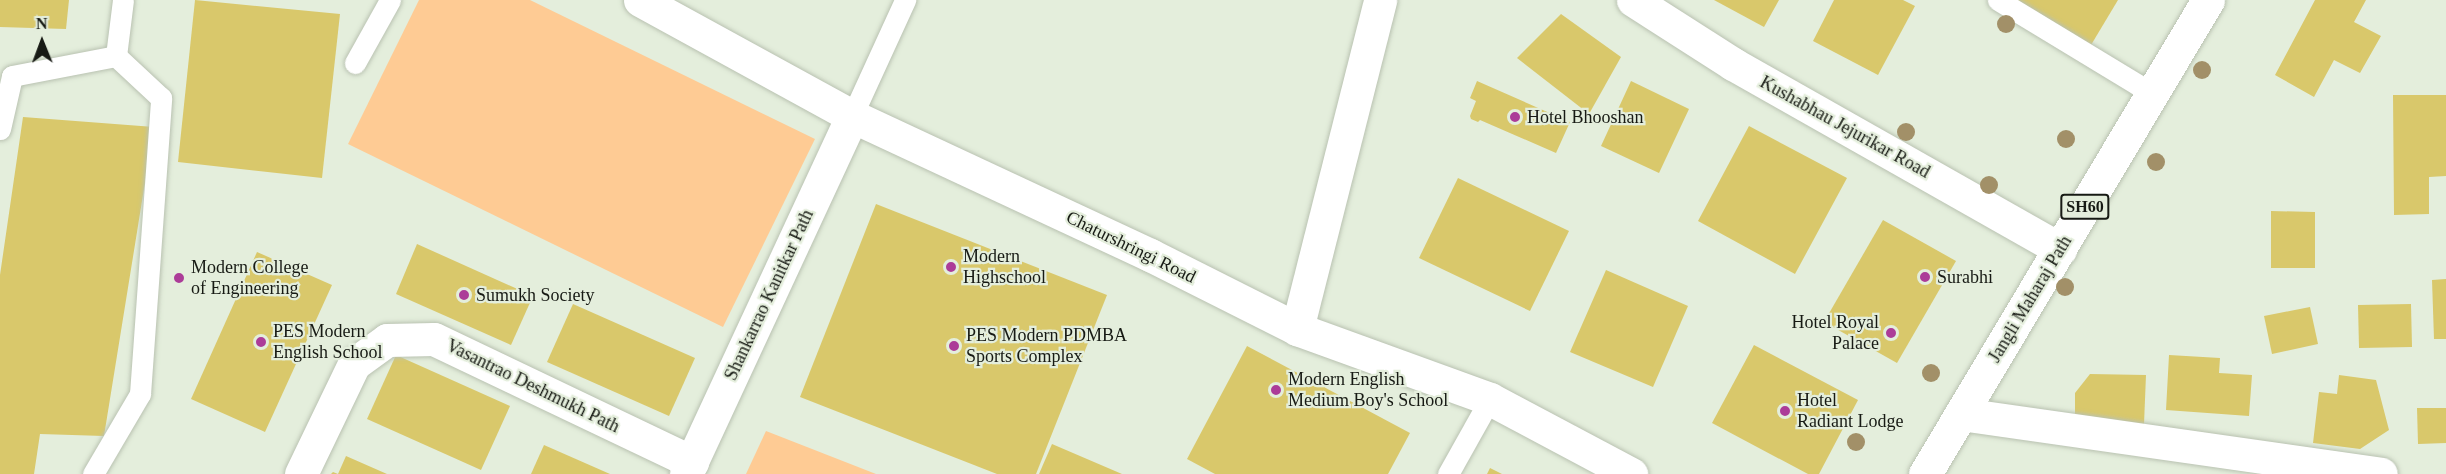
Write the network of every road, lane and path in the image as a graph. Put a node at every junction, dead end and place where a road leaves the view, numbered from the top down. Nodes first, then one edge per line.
1 (123, 0) edge
2 (390, 0) edge
3 (640, 0) edge
4 (905, 0) edge
5 (1380, 0) edge
6 (1633, 0) edge
7 (1998, 0) edge
8 (2208, 0) edge
9 (116, 56) junction
10 (355, 63) dead end
11 (2153, 94) junction
12 (852, 116) junction
13 (0, 129) edge
14 (2060, 249) junction
15 (1298, 329) junction
16 (1490, 399) junction
17 (1961, 414) junction
18 (689, 468) edge
19 (93, 474) edge
20 (301, 474) edge
21 (1448, 474) edge
22 (1631, 474) edge
23 (1925, 474) edge
24 (2381, 474) edge

1 - 9 lane
2 - 10 lane
3 - 12 street, Chaturshringi Road
4 - 12 lane
5 - 15 street
6 - 14 street, Kushabhau Jejurikar Road
7 - 11 lane
8 - 11 street, Jangli Maharaj Path / SH60
9 - 13 lane
9 - 19 lane
11 - 14 street, Jangli Maharaj Path / SH60
12 - 15 street, Chaturshringi Road
12 - 18 street, Shankarrao Kanitkar Path
14 - 17 street, Jangli Maharaj Path / SH60
15 - 16 street, Chaturshringi Road
16 - 21 lane
16 - 22 street, Chaturshringi Road
17 - 23 street, Jangli Maharaj Path / SH60
17 - 24 street
18 - 20 street, Vasantrao Deshmukh Path

